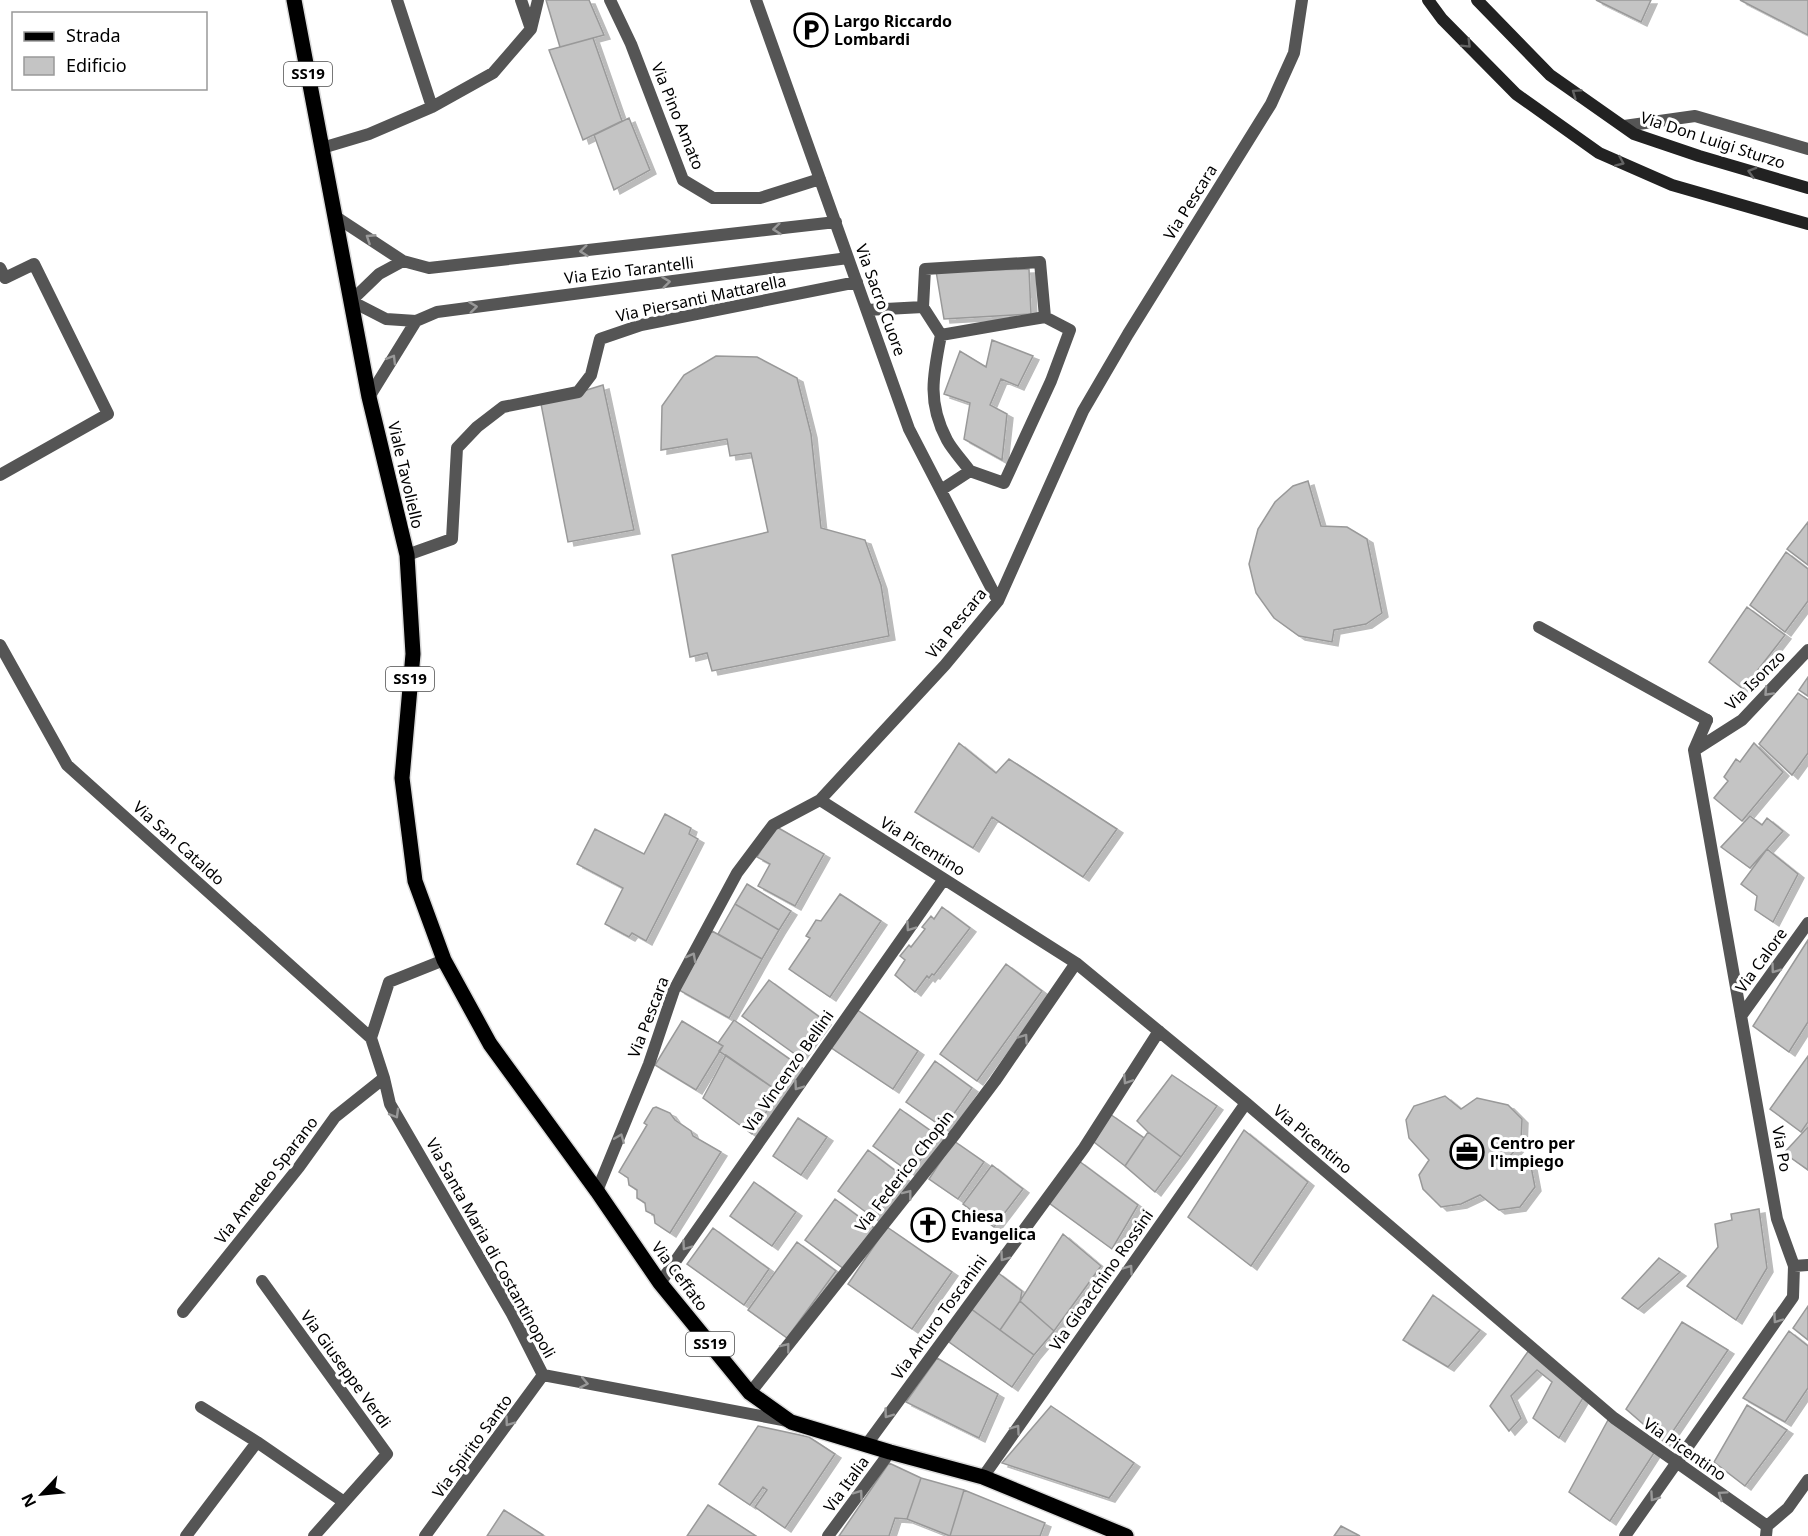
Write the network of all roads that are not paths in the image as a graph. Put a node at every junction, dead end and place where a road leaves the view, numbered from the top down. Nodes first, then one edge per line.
1 (294, 0) edge
2 (397, 0) edge
3 (522, 0) edge
4 (538, 0) edge
5 (610, 0) edge
6 (756, 0) edge
7 (1302, 0) edge
8 (1428, 0) edge
9 (1477, 0) edge
10 (531, 29) junction
11 (432, 107) junction
12 (1624, 126) junction
13 (322, 148) junction
14 (1808, 149) edge
15 (820, 179) junction
16 (1808, 188) edge
17 (336, 217) junction
18 (836, 222) junction
19 (1808, 224) edge
20 (848, 258) junction
21 (403, 261) junction
22 (0, 268) edge
23 (857, 282) junction
24 (351, 301) junction
25 (923, 307) junction
26 (867, 310) junction
27 (1045, 317) junction
28 (416, 321) junction
29 (940, 335) junction
30 (369, 397) junction
31 (970, 471) junction
32 (0, 475) edge
33 (941, 490) junction
34 (407, 555) junction
35 (998, 601) junction
36 (1539, 627) dead end
37 (0, 645) edge
38 (1808, 650) edge
39 (1694, 750) junction
40 (820, 800) junction
41 (944, 879) junction
42 (1808, 923) edge
43 (444, 960) junction
44 (1076, 963) junction
45 (1741, 1016) junction
46 (1159, 1031) junction
47 (371, 1038) junction
48 (384, 1078) junction
49 (1246, 1103) junction
50 (597, 1191) junction
51 (1808, 1265) edge
52 (1794, 1266) junction
53 (262, 1281) dead end
54 (660, 1283) junction
55 (183, 1312) dead end
56 (543, 1375) junction
57 (750, 1393) junction
58 (201, 1407) dead end
59 (790, 1422) junction
60 (257, 1442) junction
61 (867, 1444) junction
62 (890, 1452) junction
63 (1677, 1464) junction
64 (982, 1477) junction
65 (1808, 1480) edge
66 (344, 1502) junction
67 (1766, 1531) edge
68 (186, 1536) edge
69 (314, 1536) edge
70 (425, 1536) edge
71 (828, 1536) edge
72 (1126, 1536) edge
73 (1625, 1536) edge

1 - 13 main road, Viale Tavoliello / SS19
2 - 11 street
3 - 10 street
4 - 10 street
5 - 15 street, Via Pino Amato
6 - 15 street, Via Sacro Cuore
7 - 35 street, Via Pescara
8 -> 19 street
12 -> 9 street, Via Don Luigi Sturzo
10 - 11 street
11 - 13 street
12 - 14 street
16 -> 12 street, Via Don Luigi Sturzo
13 - 17 main road, Viale Tavoliello / SS19
15 - 18 street, Via Sacro Cuore
21 -> 17 street, Via Ezio Tarantelli
17 - 24 main road, Viale Tavoliello / SS19
18 - 20 street, Via Sacro Cuore
18 -> 21 street, Via Ezio Tarantelli
20 - 23 street, Via Sacro Cuore
28 -> 20 street, Via Ezio Tarantelli
21 - 24 street
22 - 32 street
23 - 26 street, Via Sacro Cuore
23 - 34 street, Via Piersanti Mattarella
24 - 28 street, Via Ezio Tarantelli
24 - 30 main road, Viale Tavoliello / SS19
25 - 26 street
25 - 27 street
25 - 29 street
26 - 33 street, Via Sacro Cuore
27 - 29 street
27 - 31 street
30 -> 28 street
29 - 31 street
30 - 34 main road, Viale Tavoliello / SS19
31 - 33 street
33 - 35 street, Via Sacro Cuore
34 - 43 main road, Viale Tavoliello / SS19
35 - 40 street, Via Pescara
36 - 39 street
37 - 47 street, Via San Cataldo
38 -> 39 street, Via Isonzo
39 - 45 street, Via Po
40 - 41 street, Via Picentino
50 -> 40 street, Via Pescara
41 - 44 street, Via Picentino
41 -> 54 street, Via Vincenzo Bellini
42 -> 45 street, Via Calore
43 - 47 street
43 - 50 main road, Via Ceffato / SS19
44 - 46 street, Via Picentino
57 -> 44 street, Via Federico Chopin
45 - 52 street, Via Po
46 - 49 street, Via Picentino
46 -> 61 street, Via Arturo Toscanini
47 - 48 street, Via Santa Maria di Costantinopoli
48 - 55 street, Via Amedeo Sparano
48 -> 56 street, Via Santa Maria di Costantinopoli
49 - 63 street, Via Picentino
64 -> 49 street, Via Gioacchino Rossini
50 - 54 main road, Via Ceffato / SS19
51 - 52 street
52 -> 63 street, Via Po
53 - 66 street, Via Giuseppe Verdi
54 - 57 main road, Via Ceffato / SS19
56 -> 59 street, Via Santa Maria di Costantinopoli
56 -> 70 street, Via Spirito Santo
57 - 59 main road, Via Ceffato / SS19
58 - 60 street
59 - 61 main road, Via Ceffato / SS19
60 - 66 street
60 - 68 street
61 - 62 main road, Via Ceffato / SS19
62 - 64 main road, Via Ceffato / SS19
71 -> 62 street, Via Italia
67 -> 63 street, Via Picentino
63 -> 73 street, Via Po
64 - 72 main road, Via Ceffato / SS19
65 - 67 street
66 - 69 street, Via Giuseppe Verdi

